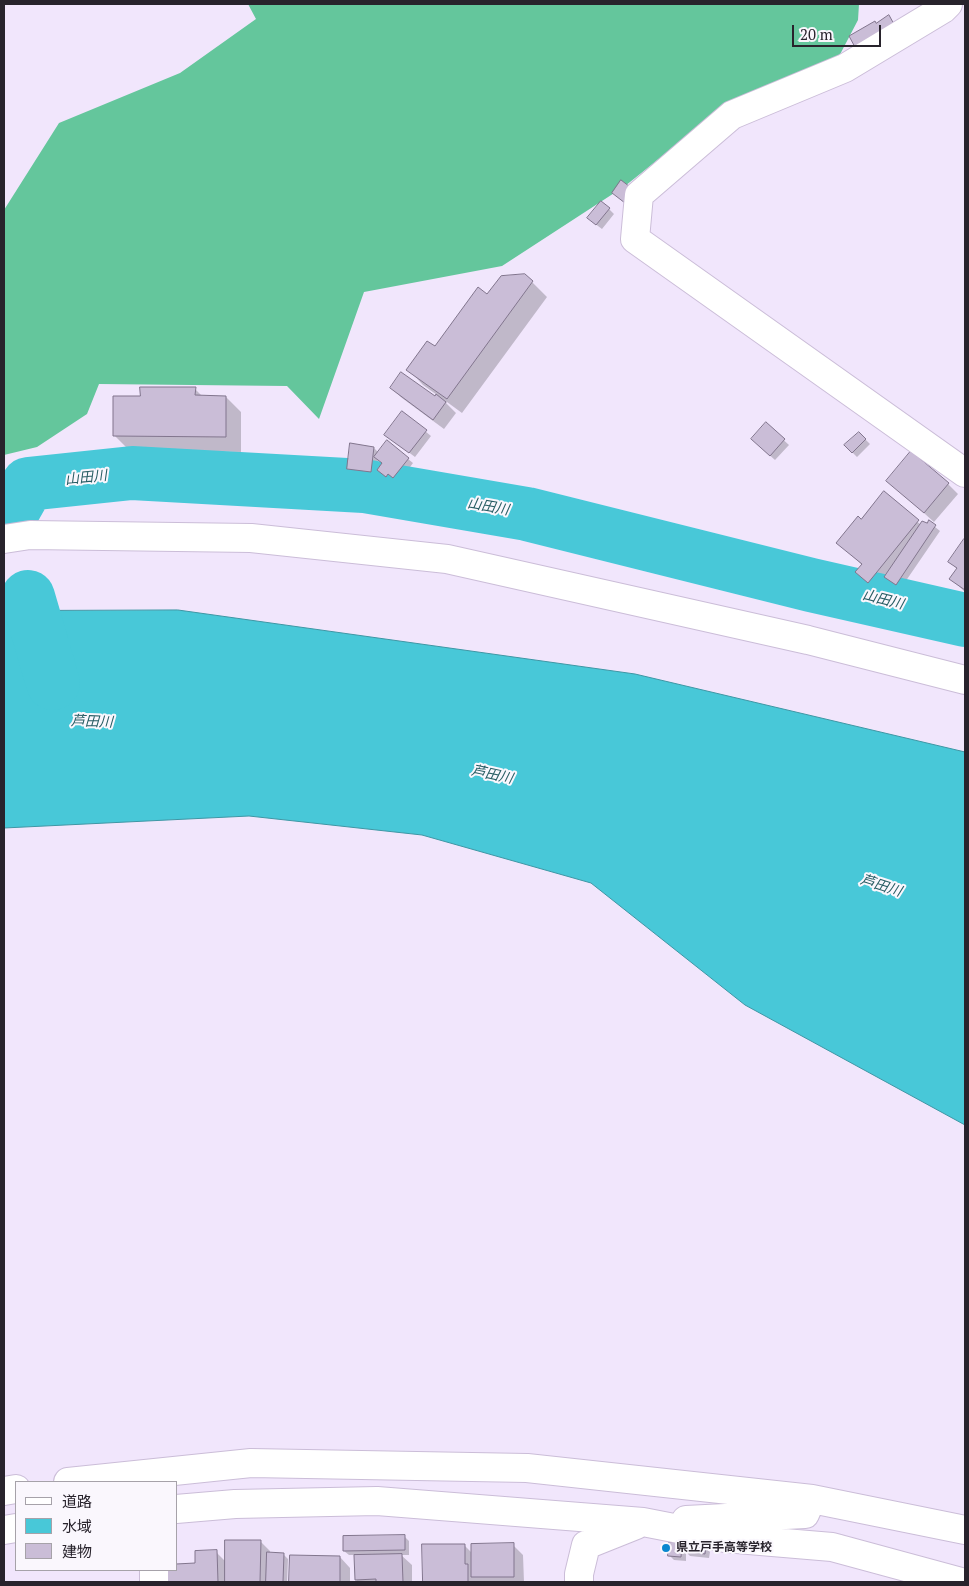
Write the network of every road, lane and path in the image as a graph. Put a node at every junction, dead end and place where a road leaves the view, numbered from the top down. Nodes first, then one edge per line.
1 (948, 4) edge
2 (965, 473) edge
3 (4, 539) edge
4 (965, 680) edge
5 (78, 1481) edge
6 (812, 1499) junction
7 (178, 1509) edge
8 (643, 1522) junction
9 (965, 1530) edge
10 (579, 1582) edge
11 (961, 1582) edge

1 - 2 street
3 - 4 street
5 - 6 street
6 - 8 street
6 - 9 street
7 - 8 street
8 - 10 street
8 - 11 street

